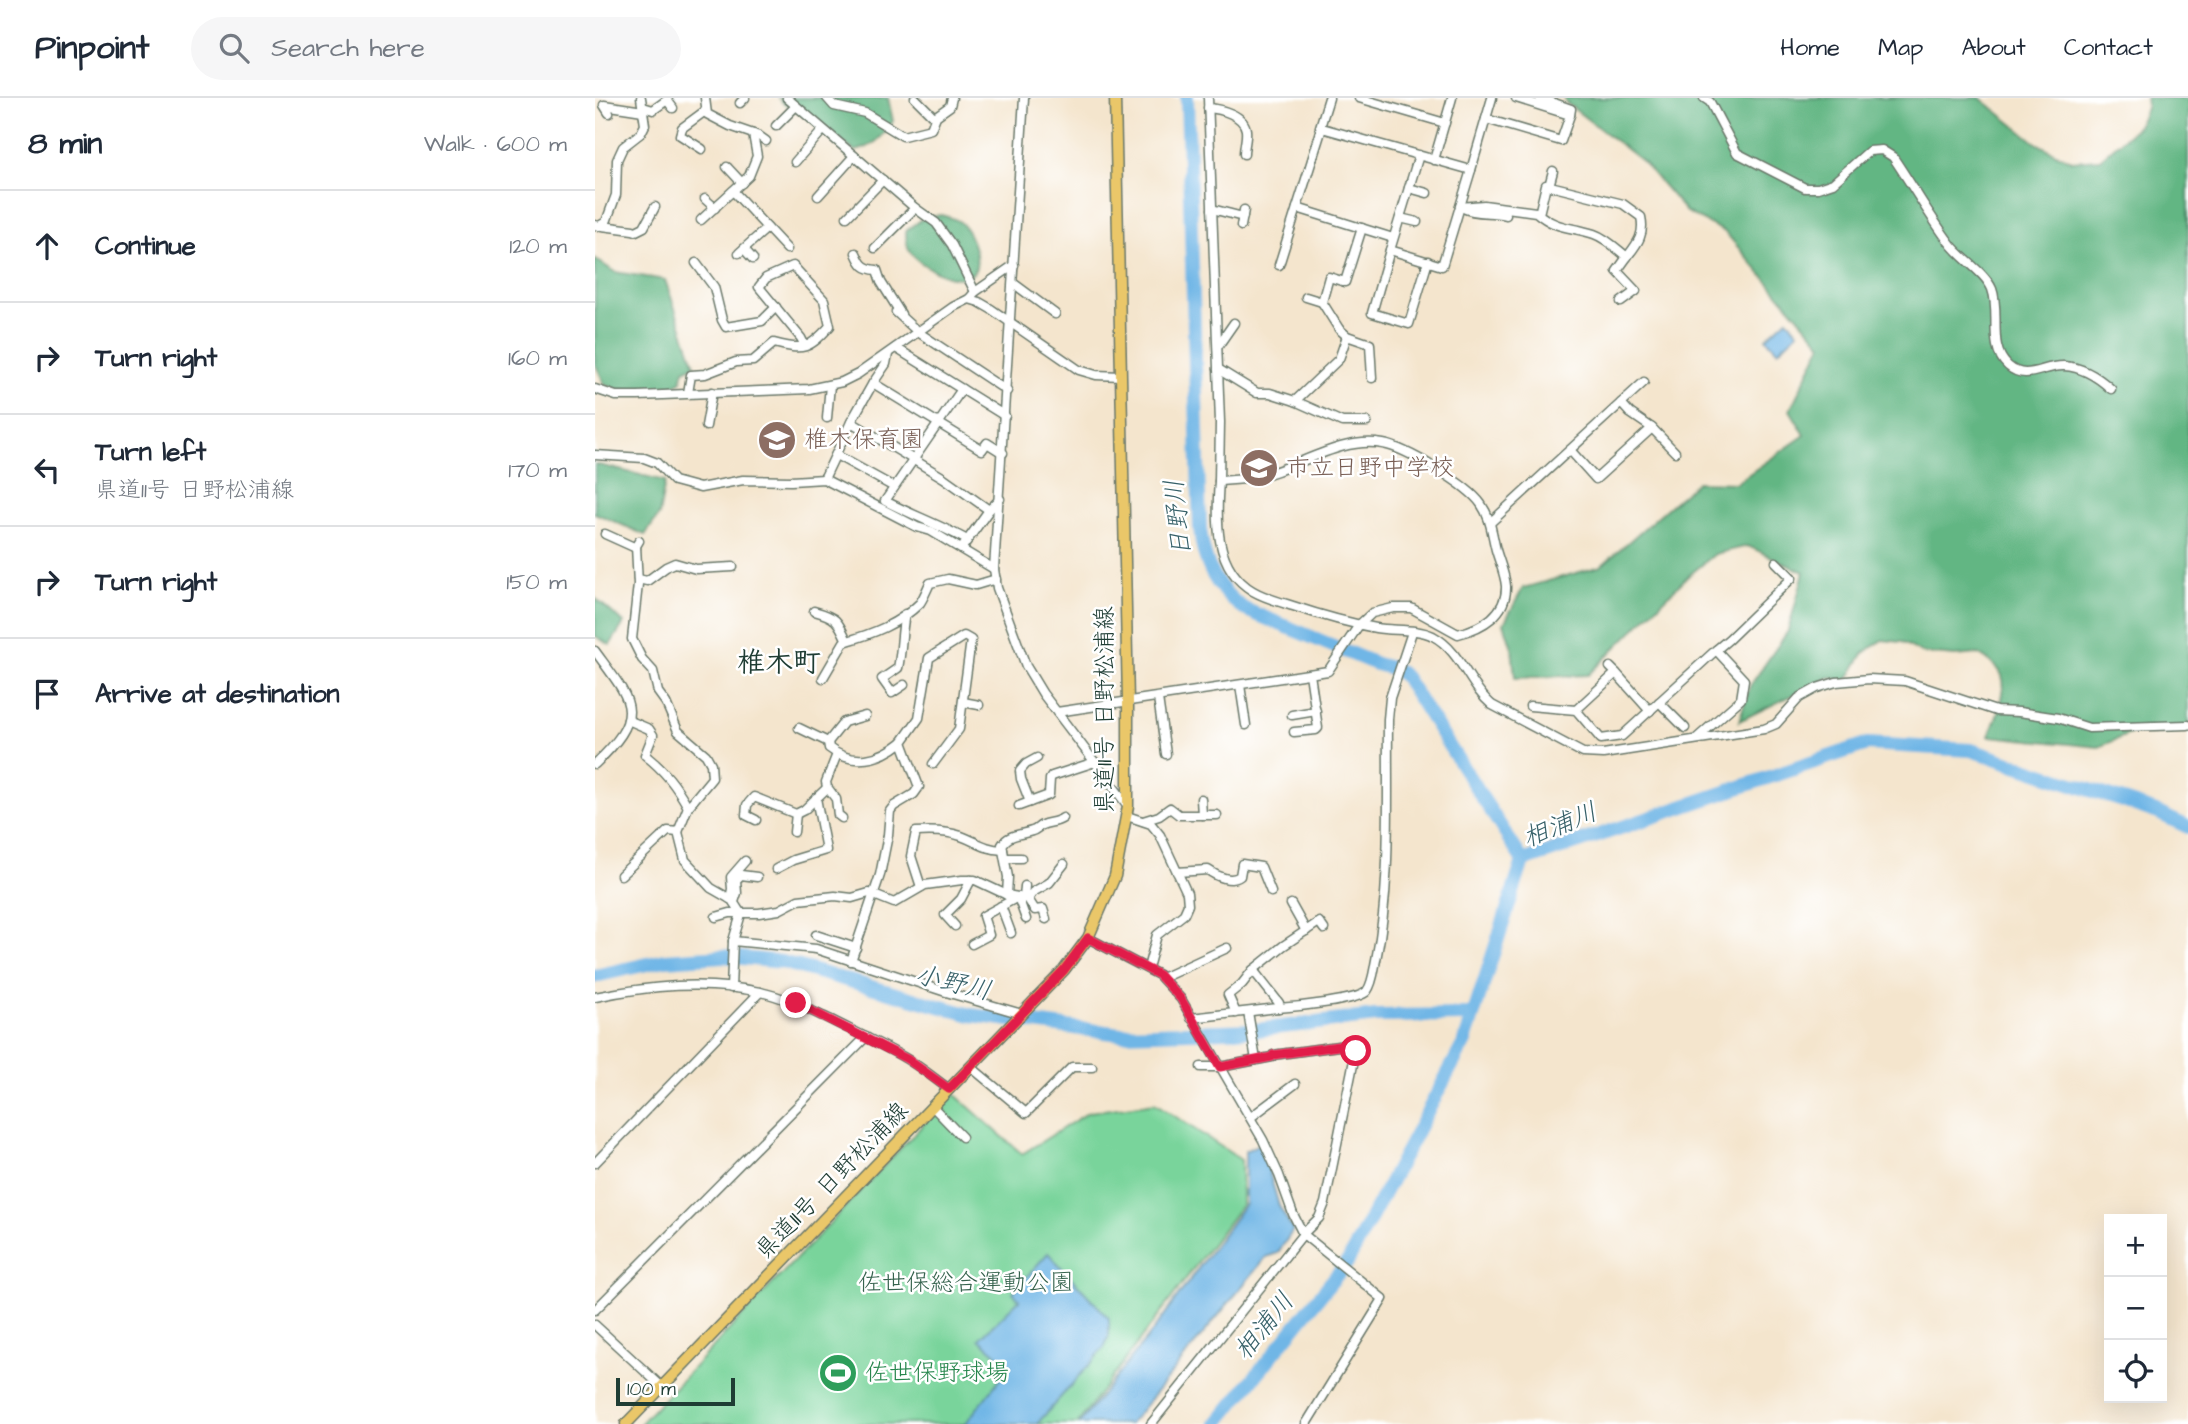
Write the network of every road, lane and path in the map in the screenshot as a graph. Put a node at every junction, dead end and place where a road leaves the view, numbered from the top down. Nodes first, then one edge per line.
1 (705, 98) edge
2 (827, 98) edge
3 (915, 98) edge
4 (952, 98) edge
5 (1024, 98) edge
6 (1115, 98) edge
7 (1208, 98) edge
8 (1329, 98) edge
9 (1359, 98) edge
10 (1452, 98) edge
11 (1491, 98) edge
12 (1516, 98) edge
13 (1540, 98) edge
14 (1704, 98) edge
15 (791, 101) edge
16 (642, 105) edge
17 (673, 108) dead end
18 (1208, 108) junction
19 (705, 111) junction
20 (609, 113) dead end
21 (1570, 115) junction
22 (935, 118) junction
23 (1486, 119) junction
24 (1445, 123) junction
25 (776, 126) dead end
26 (1322, 128) junction
27 (823, 130) junction
28 (753, 134) junction
29 (766, 142) dead end
30 (702, 149) dead end
31 (1247, 150) dead end
32 (1419, 155) junction
33 (854, 156) junction
34 (1434, 159) junction
35 (795, 162) dead end
36 (727, 167) dead end
37 (1471, 170) junction
38 (1552, 171) dead end
39 (883, 180) junction
40 (742, 183) junction
41 (1549, 186) junction
42 (1409, 188) junction
43 (733, 191) junction
44 (1427, 193) dead end
45 (818, 196) dead end
46 (705, 198) dead end
47 (1460, 206) junction
48 (655, 207) dead end
49 (715, 208) junction
50 (915, 208) junction
51 (1297, 208) junction
52 (1212, 209) junction
53 (1538, 214) junction
54 (1506, 215) dead end
55 (847, 217) dead end
56 (1243, 218) dead end
57 (1399, 218) junction
58 (701, 220) dead end
59 (1417, 222) dead end
60 (597, 225) edge
61 (767, 228) junction
62 (1362, 228) junction
63 (1393, 238) junction
64 (875, 248) dead end
65 (787, 249) dead end
66 (1390, 250) junction
67 (856, 253) dead end
68 (1627, 257) junction
69 (753, 259) dead end
70 (1428, 261) junction
71 (696, 263) dead end
72 (1014, 265) junction
73 (1279, 265) dead end
74 (1013, 283) junction
75 (972, 295) junction
76 (1307, 297) dead end
77 (1322, 302) junction
78 (1621, 302) dead end
79 (776, 307) junction
80 (896, 312) dead end
81 (1055, 314) dead end
82 (907, 322) junction
83 (1009, 323) junction
84 (1234, 323) dead end
85 (918, 332) junction
86 (1347, 336) junction
87 (805, 346) junction
88 (1218, 346) junction
89 (896, 348) junction
90 (888, 354) junction
91 (1219, 369) junction
92 (1121, 376) junction
93 (1372, 378) dead end
94 (1644, 382) dead end
95 (873, 383) junction
96 (830, 385) junction
97 (595, 389) edge
98 (961, 389) junction
99 (2111, 389) dead end
100 (1007, 391) junction
101 (688, 393) junction
102 (712, 393) junction
103 (1295, 401) junction
104 (1621, 403) junction
105 (1005, 416) junction
106 (827, 418) dead end
107 (851, 422) junction
108 (1367, 422) dead end
109 (938, 423) junction
110 (706, 426) dead end
111 (1653, 428) junction
112 (1570, 450) junction
113 (1675, 452) dead end
114 (1003, 453) junction
115 (836, 454) junction
116 (595, 455) edge
117 (913, 459) junction
118 (824, 479) junction
119 (1219, 481) junction
120 (894, 487) junction
121 (1000, 499) junction
122 (989, 510) junction
123 (1490, 523) junction
124 (605, 534) dead end
125 (967, 540) junction
126 (961, 549) junction
127 (1776, 562) dead end
128 (733, 567) dead end
129 (994, 569) junction
130 (638, 579) junction
131 (996, 579) junction
132 (814, 611) dead end
133 (905, 614) junction
134 (1358, 629) junction
135 (1412, 632) junction
136 (846, 641) junction
137 (1716, 650) junction
138 (595, 651) edge
139 (1310, 674) junction
140 (823, 678) dead end
141 (905, 685) dead end
142 (1240, 685) junction
143 (1158, 698) junction
144 (1128, 701) junction
145 (963, 702) junction
146 (1659, 702) junction
147 (979, 705) dead end
148 (1530, 706) dead end
149 (1576, 710) junction
150 (1316, 711) junction
151 (1650, 711) junction
152 (1057, 712) junction
153 (1293, 715) dead end
154 (865, 716) dead end
155 (628, 720) junction
156 (1246, 725) dead end
157 (2188, 725) edge
158 (799, 727) dead end
159 (1685, 728) dead end
160 (1294, 732) dead end
161 (1697, 738) junction
162 (828, 741) junction
163 (902, 742) junction
164 (837, 754) junction
165 (1166, 754) dead end
166 (1037, 758) dead end
167 (938, 762) dead end
168 (1095, 762) junction
169 (595, 764) edge
170 (828, 788) junction
171 (816, 798) junction
172 (1173, 799) dead end
173 (1201, 799) dead end
174 (1030, 802) junction
175 (1019, 806) dead end
176 (688, 807) junction
177 (1128, 811) junction
178 (1175, 812) junction
179 (796, 814) junction
180 (1202, 815) junction
181 (1217, 815) dead end
182 (842, 818) dead end
183 (1063, 818) dead end
184 (756, 820) dead end
185 (1143, 821) junction
186 (678, 832) junction
187 (793, 832) dead end
188 (1004, 854) junction
189 (1021, 858) dead end
190 (745, 861) dead end
191 (1064, 864) dead end
192 (776, 869) dead end
193 (1177, 872) junction
194 (621, 875) dead end
195 (757, 877) dead end
196 (971, 880) junction
197 (1025, 886) dead end
198 (921, 887) junction
199 (1271, 892) dead end
200 (873, 895) junction
201 (1007, 895) junction
202 (1024, 898) junction
203 (732, 901) junction
204 (1291, 904) dead end
205 (1001, 906) junction
206 (741, 914) junction
207 (716, 917) dead end
208 (1026, 919) dead end
209 (1047, 919) dead end
210 (955, 926) dead end
211 (1324, 929) dead end
212 (1306, 931) junction
213 (1011, 933) dead end
214 (816, 935) dead end
215 (1088, 938) junction
216 (733, 943) junction
217 (972, 944) dead end
218 (856, 947) junction
219 (1227, 948) dead end
220 (852, 961) junction
221 (1148, 968) junction
222 (1253, 970) junction
223 (1162, 978) junction
224 (731, 985) junction
225 (760, 992) junction
226 (595, 997) edge
227 (1278, 1008) junction
228 (1248, 1012) junction
229 (1236, 1013) junction
230 (1022, 1014) junction
231 (1192, 1020) junction
232 (866, 1037) junction
233 (1256, 1060) junction
234 (1219, 1065) junction
235 (971, 1067) junction
236 (1092, 1067) dead end
237 (1201, 1067) dead end
238 (1295, 1084) dead end
239 (949, 1089) junction
240 (936, 1110) junction
241 (1251, 1117) junction
242 (961, 1137) dead end
243 (595, 1163) edge
244 (1305, 1236) junction
245 (595, 1310) edge
246 (595, 1325) edge
247 (662, 1387) junction
248 (1311, 1416) junction
249 (626, 1424) edge
250 (1151, 1424) edge
251 (1306, 1424) edge
252 (1317, 1424) edge

1 - 19 street
2 - 22 street
3 - 22 street
4 - 22 street
5 - 72 street
6 - 92 main road, 県道11号 日野松浦線
7 - 18 street
8 - 26 street
9 - 24 street
10 - 24 street
11 - 23 street
12 - 21 street
13 - 21 street
14 - 99 street
15 - 25 street
15 - 27 street
16 - 17 street
16 - 20 street
16 - 60 street
18 - 31 street
18 - 52 street
19 - 28 street
19 - 30 street
21 - 23 street
23 - 37 street
24 - 34 street
26 - 32 street
26 - 51 street
27 - 33 street
27 - 35 street
28 - 29 street
28 - 40 street
32 - 34 street
32 - 42 street
33 - 39 street
33 - 45 street
34 - 37 street
36 - 40 street
37 - 47 street
38 - 41 street
39 - 50 street
39 - 55 street
40 - 43 street
41 - 53 street
41 - 68 street
42 - 44 street
42 - 57 street
43 - 49 street
43 - 61 street
46 - 49 street
47 - 53 street
47 - 54 street
47 - 70 street
48 - 60 street
49 - 58 street
50 - 64 street
50 - 75 street
51 - 62 street
51 - 73 street
52 - 56 street
52 - 88 street
53 - 68 street
57 - 59 street
57 - 63 street
61 - 65 street
61 - 69 street
62 - 63 street
62 - 77 street
63 - 66 street
66 - 70 street
66 - 70 street
67 - 82 street
68 - 78 street
71 - 79 street
72 - 74 street
72 - 75 street
74 - 81 street
74 - 83 street
75 - 83 street
75 - 85 street
76 - 77 street
77 - 86 street
79 - 87 street
79 - 87 street
80 - 82 street
82 - 85 street
83 - 92 street
83 - 100 street
84 - 88 street
85 - 89 street
85 - 100 street
86 - 93 street
86 - 103 street
87 - 101 street
88 - 91 street
89 - 90 street
89 - 98 street
90 - 95 street
90 - 96 street
91 - 103 street
91 - 119 street
92 - 144 main road, 県道11号 日野松浦線
94 - 104 street
95 - 107 street
95 - 109 street
96 - 102 street
96 - 106 street
97 - 101 street
98 - 105 street
98 - 109 street
100 - 105 street
101 - 102 street
102 - 110 street
103 - 108 street
104 - 111 street
104 - 112 street
105 - 114 street
107 - 115 street
107 - 117 street
109 - 114 street
109 - 117 street
111 - 112 street
111 - 113 street
112 - 123 street
114 - 121 street
115 - 118 street
115 - 120 street
116 - 118 street
117 - 120 street
117 - 122 street
118 - 126 street
119 - 123 street
119 - 134 street
120 - 125 street
121 - 122 street
121 - 129 street
122 - 125 street
123 - 134 street
124 - 130 street
125 - 126 street
126 - 129 street
127 - 137 street
128 - 130 street
129 - 131 street
130 - 176 street
131 - 133 street
131 - 152 street
132 - 136 street
133 - 136 street
133 - 141 street
134 - 135 street
134 - 139 street
135 - 161 street
135 - 227 street
136 - 140 street
137 - 146 street
137 - 161 street
138 - 155 street
139 - 142 street
139 - 150 street
142 - 143 street
142 - 156 street
143 - 144 street
143 - 165 street
144 - 152 street
144 - 177 main road, 県道11号 日野松浦線
145 - 147 street
145 - 163 street
145 - 167 street
146 - 151 street
146 - 159 street
148 - 149 street
149 - 151 street
149 - 151 street
150 - 153 street
150 - 160 street
152 - 168 street
154 - 162 street
155 - 169 street
155 - 176 street
157 - 161 street
158 - 162 street
162 - 164 street
163 - 164 street
163 - 200 street
164 - 170 street
166 - 174 street
168 - 174 street
168 - 177 street
170 - 171 street
170 - 182 street
171 - 179 street
171 - 192 street
172 - 178 street
173 - 180 street
174 - 175 street
176 - 186 street
177 - 185 street
177 - 215 main road, 県道11号 日野松浦線
178 - 180 street
178 - 185 street
179 - 184 street
179 - 187 street
180 - 181 street
183 - 188 street
185 - 193 street
186 - 194 street
186 - 203 street
188 - 189 street
188 - 198 street
188 - 201 street
190 - 203 street
191 - 202 street
193 - 199 street
193 - 221 street
195 - 203 street
196 - 198 street
196 - 201 street
196 - 210 street
197 - 202 street
198 - 200 street
200 - 206 street
200 - 218 street
201 - 202 street
202 - 205 street
202 - 208 street
202 - 209 street
203 - 206 street
204 - 212 street
205 - 213 street
205 - 217 street
206 - 207 street
206 - 216 street
211 - 212 street
212 - 222 street
214 - 218 street
215 - 221 street
215 - 230 main road, 県道11号 日野松浦線
216 - 220 street
216 - 224 street
218 - 220 street
219 - 223 street
220 - 230 street
221 - 223 street
222 - 227 street
222 - 229 street
223 - 231 street
224 - 225 street
224 - 226 street
225 - 232 street
225 - 243 street
227 - 228 street
228 - 229 street
228 - 233 street
229 - 231 street
230 - 235 main road, 県道11号 日野松浦線
231 - 234 street
232 - 239 street
232 - 245 street
233 - 234 street
233 - 244 street
234 - 237 street
234 - 241 street
235 - 236 street
235 - 239 main road, 県道11号 日野松浦線
238 - 241 street
239 - 240 main road, 県道11号 日野松浦線
240 - 242 street
240 - 247 main road, 県道11号 日野松浦線
241 - 244 street
244 - 248 street
244 - 250 street
246 - 247 street
247 - 249 main road, 県道11号 日野松浦線
248 - 251 street
248 - 252 street

